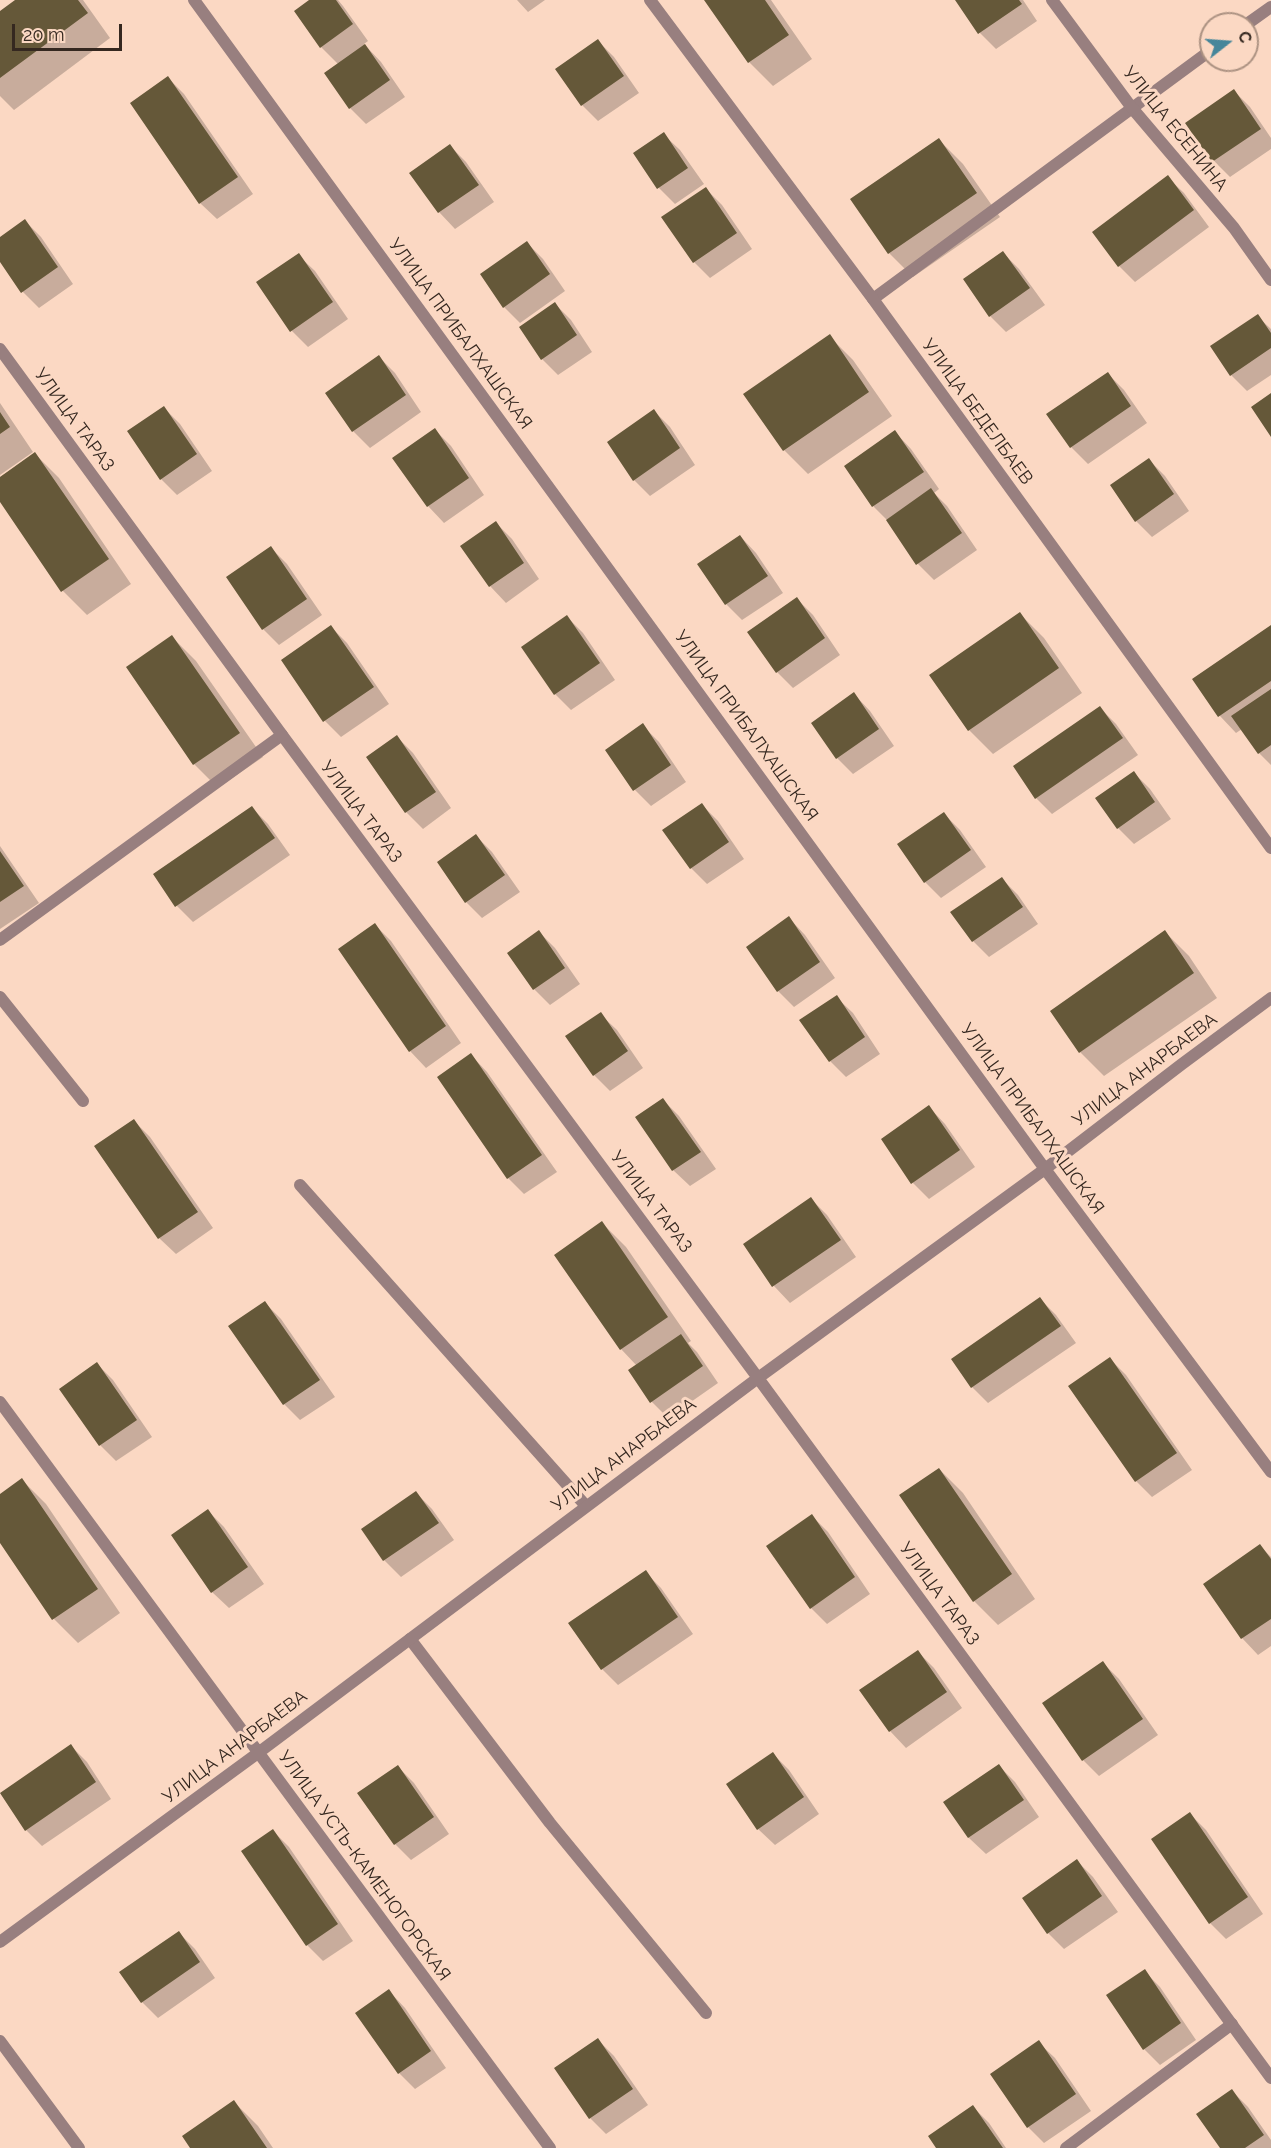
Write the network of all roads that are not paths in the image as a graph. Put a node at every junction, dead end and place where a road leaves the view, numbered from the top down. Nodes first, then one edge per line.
1 (194, 0) edge
2 (650, 0) edge
3 (1052, 0) edge
4 (1199, 59) edge
5 (1132, 108) junction
6 (1271, 280) edge
7 (873, 299) junction
8 (0, 349) edge
9 (282, 735) junction
10 (1271, 848) edge
11 (0, 940) edge
12 (0, 997) edge
13 (1271, 998) edge
14 (82, 1101) dead end
15 (1045, 1169) junction
16 (300, 1185) dead end
17 (758, 1378) junction
18 (0, 1402) edge
19 (1271, 1472) edge
20 (586, 1506) junction
21 (410, 1639) junction
22 (258, 1753) junction
23 (0, 1942) edge
24 (706, 2013) dead end
25 (1232, 2024) junction
26 (0, 2041) edge
27 (1271, 2078) edge
28 (79, 2148) edge
29 (550, 2148) edge
30 (1066, 2148) edge

1 - 15 street, УЛИЦА ПРИБАЛХАШСКАЯ
2 - 7 street, УЛИЦА БЕДЕЛБАЕВ
3 - 5 street, УЛИЦА ЕСЕНИНА
4 - 5 street
5 - 6 street, УЛИЦА ЕСЕНИНА
5 - 7 street
7 - 10 street, УЛИЦА БЕДЕЛБАЕВ
8 - 9 street, УЛИЦА ТАРАЗ
9 - 11 street
9 - 17 street, УЛИЦА ТАРАЗ
12 - 14 street
13 - 15 street, УЛИЦА АНАРБАЕВА
15 - 17 street, УЛИЦА АНАРБАЕВА
15 - 19 street, УЛИЦА ПРИБАЛХАШСКАЯ
16 - 20 street
17 - 20 street, УЛИЦА АНАРБАЕВА
17 - 25 street, УЛИЦА ТАРАЗ
18 - 22 street, УЛИЦА УСТЬ-КАМЕНОГОРСКАЯ
20 - 21 street, УЛИЦА АНАРБАЕВА
21 - 22 street, УЛИЦА АНАРБАЕВА
21 - 24 street
22 - 23 street, УЛИЦА АНАРБАЕВА
22 - 29 street, УЛИЦА УСТЬ-КАМЕНОГОРСКАЯ
25 - 27 street, УЛИЦА ТАРАЗ
25 - 30 street
26 - 28 street

